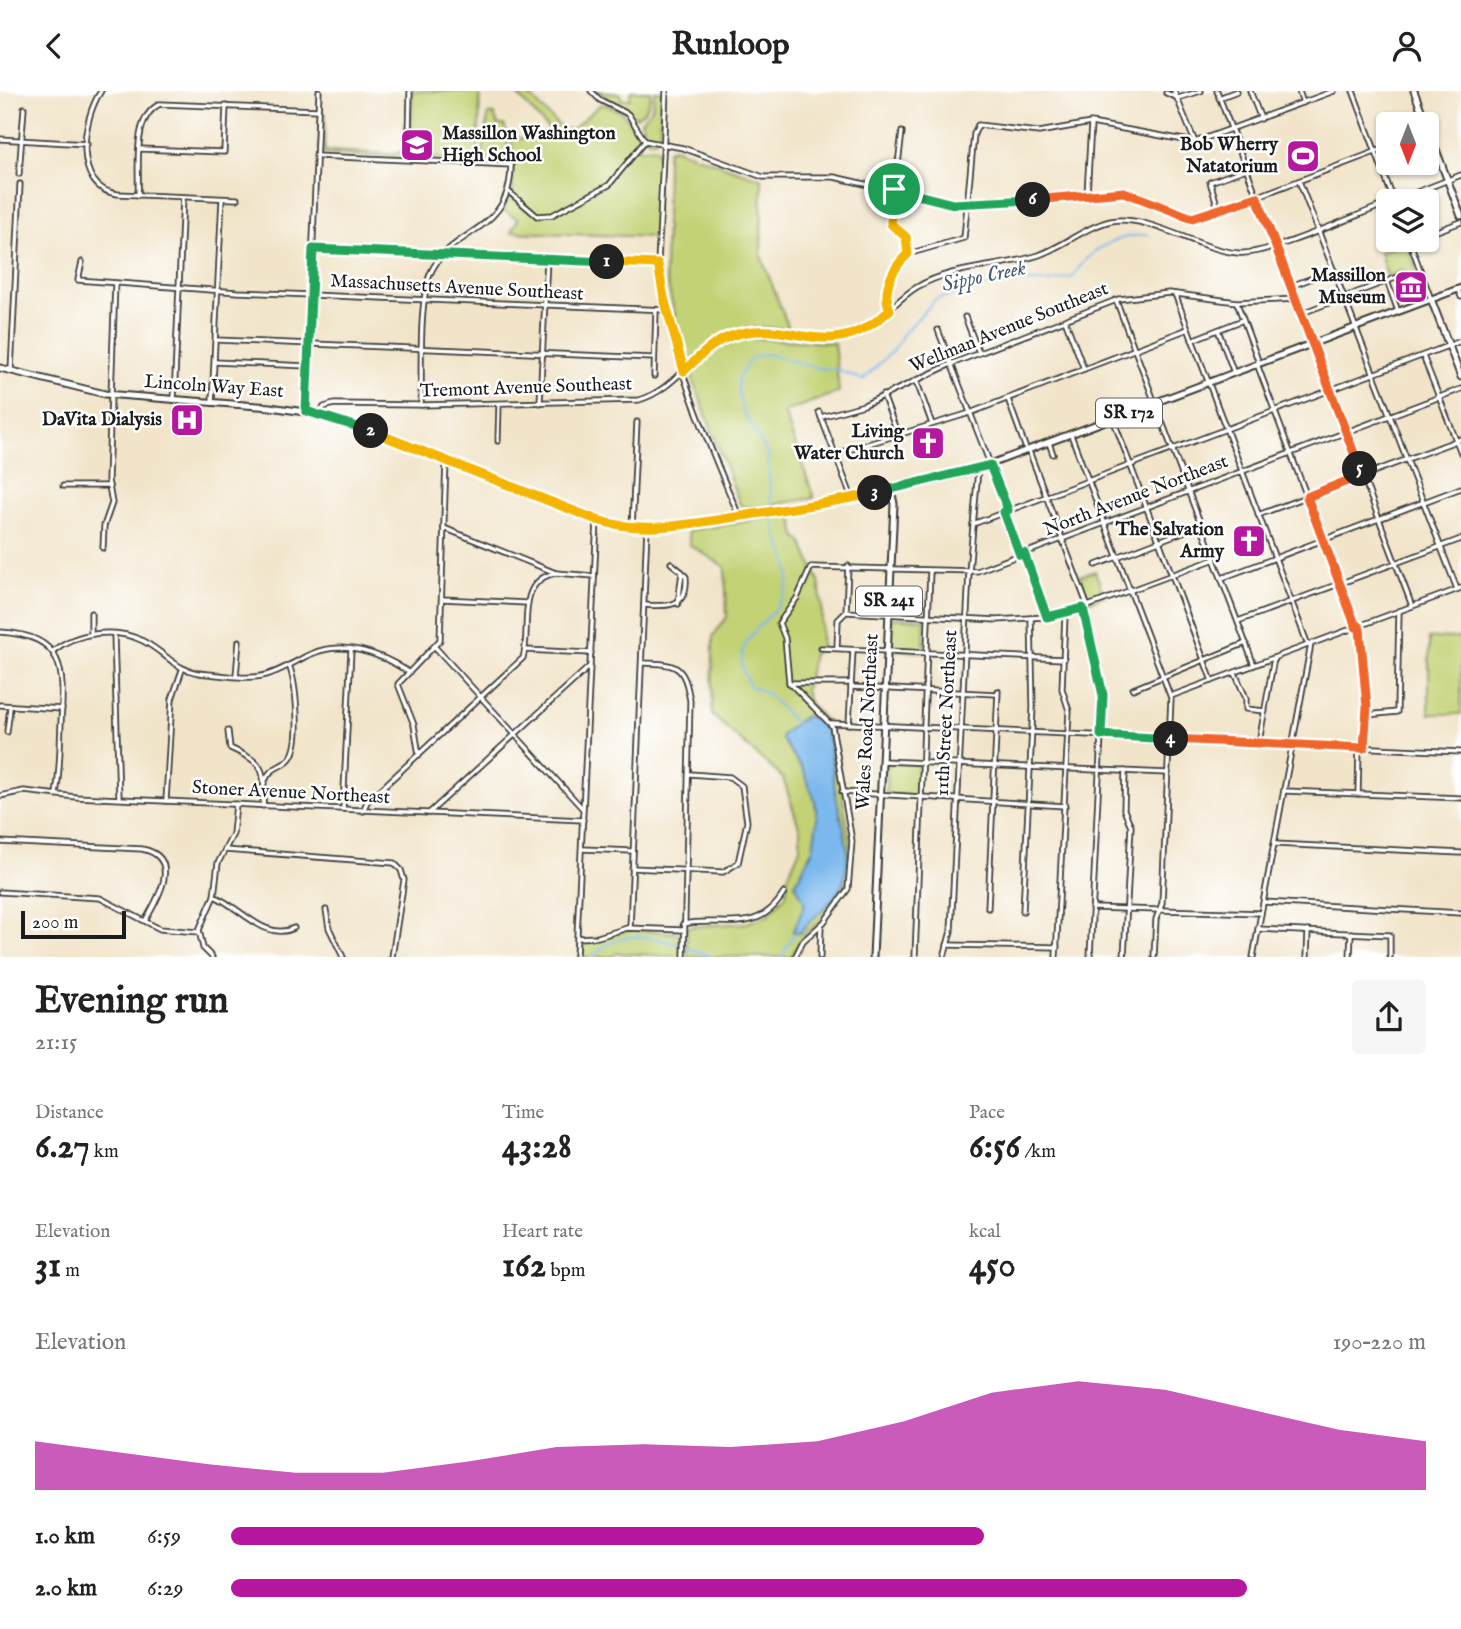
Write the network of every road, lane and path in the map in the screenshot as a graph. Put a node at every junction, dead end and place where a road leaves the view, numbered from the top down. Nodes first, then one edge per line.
1 (101, 91) edge
2 (319, 91) edge
3 (410, 91) edge
4 (591, 91) edge
5 (666, 91) edge
6 (1174, 91) edge
7 (1201, 91) edge
8 (1217, 91) edge
9 (1237, 91) edge
10 (1250, 91) edge
11 (1299, 91) edge
12 (1334, 91) edge
13 (1353, 91) edge
14 (1414, 91) edge
15 (1166, 93) dead end
16 (1178, 98) junction
17 (1219, 98) junction
18 (1303, 103) junction
19 (226, 106) junction
20 (24, 108) dead end
21 (318, 110) junction
22 (1421, 112) edge
23 (1261, 119) junction
24 (1091, 123) junction
25 (1231, 129) junction
26 (902, 132) dead end
27 (0, 139) edge
28 (22, 141) junction
29 (645, 141) junction
30 (1195, 142) junction
31 (87, 144) junction
32 (664, 144) junction
33 (141, 149) junction
34 (1376, 152) joint
35 (316, 156) junction
36 (1439, 159) edge
37 (430, 161) junction
38 (1246, 169) junction
39 (19, 174) dead end
40 (1461, 176) edge
41 (1299, 181) junction
42 (1448, 181) junction
43 (20, 184) dead end
44 (894, 189) junction
45 (1426, 189) edge
46 (509, 192) junction
47 (138, 195) junction
48 (1087, 195) junction
49 (183, 197) junction
50 (1257, 197) junction
51 (222, 199) junction
52 (237, 199) dead end
53 (967, 204) junction
54 (1376, 208) edge
55 (1219, 211) junction
56 (1461, 216) edge
57 (1461, 222) edge
58 (1318, 230) junction
59 (1439, 230) edge
60 (1275, 246) junction
61 (313, 249) junction
62 (1415, 252) edge
63 (908, 254) junction
64 (444, 255) junction
65 (547, 259) junction
66 (82, 262) dead end
67 (658, 264) junction
68 (1334, 271) junction
69 (1398, 277) dead end
70 (1387, 281) junction
71 (116, 282) junction
72 (179, 286) junction
73 (1291, 286) junction
74 (1460, 288) edge
75 (218, 290) junction
76 (1175, 293) junction
77 (311, 296) junction
78 (1344, 297) junction
79 (1461, 297) edge
80 (1296, 299) junction
81 (1431, 299) junction
82 (425, 300) junction
83 (1116, 300) junction
84 (1237, 302) junction
85 (544, 306) junction
86 (656, 310) junction
87 (667, 310) junction
88 (890, 310) junction
89 (1398, 311) junction
90 (1301, 313) junction
91 (965, 317) dead end
92 (1065, 320) junction
93 (1243, 320) junction
94 (1356, 327) junction
95 (1188, 329) junction
96 (938, 330) dead end
97 (1217, 330) junction
98 (216, 340) junction
99 (1192, 340) junction
100 (1461, 341) edge
101 (308, 342) junction
102 (1313, 344) junction
103 (1449, 346) junction
104 (423, 348) junction
105 (1135, 350) junction
106 (542, 353) junction
107 (979, 353) junction
108 (1423, 356) junction
109 (654, 358) junction
110 (215, 362) junction
111 (951, 364) junction
112 (1258, 364) junction
113 (307, 366) junction
114 (0, 368) edge
115 (1084, 369) junction
116 (11, 371) junction
117 (684, 371) junction
118 (1234, 373) junction
119 (1375, 374) junction
120 (653, 376) dead end
121 (1461, 377) edge
122 (916, 380) junction
123 (1208, 383) junction
124 (1461, 389) edge
125 (1330, 391) junction
126 (110, 395) junction
127 (883, 395) junction
128 (1439, 397) junction
129 (1008, 399) junction
130 (174, 400) junction
131 (212, 403) junction
132 (540, 403) junction
133 (1155, 403) junction
134 (499, 404) junction
135 (421, 405) junction
136 (306, 411) junction
137 (1275, 412) junction
138 (970, 413) junction
139 (319, 414) junction
140 (1390, 415) junction
141 (1113, 419) junction
142 (637, 422) dead end
143 (932, 424) junction
144 (1226, 430) junction
145 (1346, 432) junction
146 (898, 435) junction
147 (1071, 435) junction
148 (1459, 440) edge
149 (498, 441) dead end
150 (1049, 443) junction
151 (1172, 450) junction
152 (1028, 451) junction
153 (1290, 453) junction
154 (1461, 453) edge
155 (835, 454) junction
156 (1053, 454) dead end
157 (1408, 459) junction
158 (446, 460) junction
159 (1130, 464) junction
160 (990, 465) junction
161 (978, 470) junction
162 (1242, 472) junction
163 (1362, 475) junction
164 (1088, 480) junction
165 (63, 486) dead end
166 (109, 486) junction
167 (1461, 488) edge
168 (891, 489) junction
169 (1189, 492) junction
170 (1046, 496) junction
171 (1307, 497) junction
172 (852, 498) junction
173 (1424, 502) junction
174 (1147, 507) junction
175 (1006, 511) junction
176 (1258, 515) junction
177 (738, 516) junction
178 (1379, 519) junction
179 (597, 520) junction
180 (1105, 523) junction
181 (973, 524) junction
182 (1201, 525) junction
183 (443, 528) junction
184 (632, 528) junction
185 (647, 528) junction
186 (1062, 539) junction
187 (1461, 539) edge
188 (1324, 540) junction
189 (1160, 541) junction
190 (1441, 546) junction
191 (103, 548) dead end
192 (1022, 554) junction
193 (1117, 557) junction
194 (1274, 558) junction
195 (1214, 559) junction
196 (671, 563) dead end
197 (1395, 563) junction
198 (1096, 565) dead end
199 (848, 566) junction
200 (891, 569) junction
201 (930, 571) junction
202 (969, 572) junction
203 (556, 573) junction
204 (1172, 575) junction
205 (594, 576) junction
206 (1222, 578) junction
207 (1340, 583) junction
208 (1459, 589) edge
209 (1130, 591) junction
210 (441, 599) junction
211 (1291, 601) junction
212 (527, 603) junction
213 (644, 605) junction
214 (1412, 606) junction
215 (1085, 608) junction
216 (1399, 611) junction
217 (846, 612) junction
218 (91, 613) dead end
219 (889, 614) junction
220 (1065, 615) junction
221 (928, 617) junction
222 (1047, 617) junction
223 (966, 618) junction
224 (1031, 618) junction
225 (1238, 621) junction
226 (1358, 626) junction
227 (0, 632) edge
228 (91, 634) junction
229 (114, 635) junction
230 (239, 641) dead end
231 (1246, 643) junction
232 (1309, 645) junction
233 (435, 647) junction
234 (821, 647) dead end
235 (837, 648) junction
236 (351, 650) junction
237 (525, 650) junction
238 (853, 650) junction
239 (53, 651) junction
240 (590, 653) junction
241 (887, 653) junction
242 (926, 655) junction
243 (964, 656) junction
244 (1030, 657) junction
245 (1275, 657) junction
246 (1064, 659) junction
247 (1205, 659) junction
248 (642, 663) junction
249 (289, 665) junction
250 (1254, 665) junction
251 (590, 666) junction
252 (182, 670) junction
253 (407, 671) junction
254 (1235, 672) junction
255 (236, 676) junction
256 (1163, 676) junction
257 (1212, 681) junction
258 (789, 683) junction
259 (851, 685) junction
260 (886, 689) junction
261 (1133, 689) dead end
262 (924, 690) junction
263 (962, 692) junction
264 (1170, 696) junction
265 (481, 698) junction
266 (0, 705) edge
267 (10, 708) junction
268 (62, 709) junction
269 (1265, 711) junction
270 (1367, 715) junction
271 (831, 723) junction
272 (849, 723) junction
273 (884, 725) junction
274 (922, 727) junction
275 (960, 728) junction
276 (996, 730) junction
277 (228, 731) dead end
278 (7, 732) dead end
279 (1032, 732) junction
280 (1068, 733) junction
281 (514, 734) junction
282 (1101, 735) junction
283 (1170, 739) junction
284 (1259, 743) junction
285 (1293, 744) junction
286 (1362, 748) junction
287 (1461, 752) edge
288 (419, 755) junction
289 (882, 761) junction
290 (921, 762) junction
291 (258, 764) junction
292 (959, 764) junction
293 (277, 765) junction
294 (995, 766) junction
295 (1031, 767) junction
296 (1066, 767) junction
297 (1100, 769) junction
298 (1125, 771) junction
299 (1168, 773) junction
300 (690, 774) junction
301 (264, 783) junction
302 (842, 792) junction
303 (1284, 792) junction
304 (56, 795) junction
305 (1358, 795) junction
306 (0, 796) edge
307 (881, 797) junction
308 (1461, 798) edge
309 (119, 799) junction
310 (919, 799) junction
311 (957, 800) junction
312 (166, 801) junction
313 (993, 803) junction
314 (236, 804) junction
315 (1029, 805) junction
316 (263, 806) junction
317 (1065, 806) junction
318 (343, 810) junction
319 (583, 810) junction
320 (363, 811) junction
321 (429, 813) junction
322 (583, 820) junction
323 (0, 842) edge
324 (1275, 844) junction
325 (582, 849) junction
326 (225, 851) junction
327 (633, 851) junction
328 (1461, 853) edge
329 (632, 867) junction
330 (685, 870) junction
331 (0, 892) edge
332 (784, 893) dead end
333 (214, 896) junction
334 (1264, 902) junction
335 (988, 908) dead end
336 (1093, 908) junction
337 (326, 910) dead end
338 (1126, 910) junction
339 (1159, 910) junction
340 (1023, 911) dead end
341 (1261, 913) junction
342 (1461, 913) edge
343 (145, 921) junction
344 (683, 924) junction
345 (821, 925) junction
346 (294, 928) dead end
347 (630, 928) junction
348 (1258, 929) junction
349 (683, 930) junction
350 (1308, 931) junction
351 (199, 932) junction
352 (1351, 933) junction
353 (577, 938) junction
354 (947, 944) junction
355 (1057, 947) junction
356 (212, 957) edge
357 (342, 957) edge
358 (392, 957) edge
359 (576, 957) edge
360 (684, 957) edge
361 (795, 957) edge
362 (820, 957) edge
363 (873, 957) edge
364 (915, 957) edge
365 (944, 957) edge
366 (1056, 957) edge
367 (1090, 957) edge
368 (1124, 957) edge
369 (1154, 957) edge
370 (1253, 957) edge
371 (1307, 957) edge
372 (1350, 957) edge
373 (1390, 957) edge

1 - 31 street
2 - 21 street
3 - 37 street
4 - 29 street
5 - 32 street
6 - 16 street
7 - 16 street
8 - 17 street
9 - 17 street
10 - 23 street
11 - 18 street
12 - 18 street
13 - 34 street
14 - 22 main road
15 - 16 street
16 - 30 street
17 - 25 street
18 - 23 street
19 - 21 street
19 - 33 street
19 - 33 street
20 - 28 street
21 - 35 street
23 - 25 street
24 - 30 street
24 - 48 street
24 - 53 street
25 - 30 street
25 - 38 street
26 - 44 street
27 - 28 street
28 - 31 street
28 - 39 street
29 - 32 street
29 - 46 street
31 - 47 street
32 - 44 street
32 - 67 street
33 - 47 street
34 - 41 street
35 - 37 street
35 - 61 street
36 - 42 main road
37 - 46 street
38 - 50 street
38 - 55 street
40 - 42 street
41 - 50 street
41 - 58 street
42 - 45 street
42 - 56 main road
43 - 116 street
44 - 53 street
44 - 63 street
46 - 64 street
47 - 49 street
48 - 53 street
48 - 55 street
49 - 51 street
49 - 72 street
50 - 55 street
50 - 60 street
51 - 52 street
51 - 75 street
53 - 63 street
54 - 58 street, Tremont Avenue Southeast
57 - 59 street
58 - 60 street, Tremont Avenue Southeast
58 - 68 street
60 - 73 street
60 - 88 street, Tremont Avenue Southeast
61 - 64 street
61 - 77 street
62 - 81 street
63 - 88 street
64 - 65 street
64 - 82 street
65 - 67 street
65 - 85 street
66 - 71 street, Massachusetts Avenue Southeast
67 - 87 street
68 - 73 street
68 - 78 street
69 - 70 street
70 - 78 street
70 - 89 street
71 - 72 street, Massachusetts Avenue Southeast
71 - 126 street
72 - 75 street, Massachusetts Avenue Southeast
72 - 130 street
73 - 80 street
74 - 79 street
74 - 81 main road, Lincoln Way East / SR 172
75 - 77 street, Massachusetts Avenue Southeast
75 - 98 street
76 - 83 street, Wellman Avenue Southeast
76 - 84 street, Wellman Avenue Southeast
76 - 95 street
77 - 82 street, Massachusetts Avenue Southeast
77 - 101 street
78 - 90 street
78 - 94 street
80 - 84 street, Wellman Avenue Southeast
80 - 90 street
81 - 89 main road, Lincoln Way East / SR 172
81 - 103 main road
82 - 85 street, Massachusetts Avenue Southeast
82 - 104 street
83 - 92 street, Wellman Avenue Southeast
83 - 105 street
84 - 93 street
85 - 86 street, Massachusetts Avenue Southeast
85 - 106 street
86 - 87 street, Massachusetts Avenue Southeast
86 - 109 street
87 - 117 street
88 - 117 street, Tremont Avenue Southeast
89 - 94 main road, Lincoln Way East / SR 172
90 - 102 street
91 - 107 street
92 - 107 street, Wellman Avenue Southeast
92 - 115 street
93 - 97 street
93 - 112 street
94 - 102 main road, Lincoln Way East / SR 172
94 - 119 street
95 - 99 street
95 - 105 street
96 - 111 street
97 - 99 street
97 - 118 street
98 - 101 street
98 - 110 street
99 - 123 street
100 - 103 street
101 - 104 street
101 - 113 street
102 - 112 main road, Lincoln Way East / SR 172
102 - 125 street
103 - 108 street
103 - 121 main road
104 - 106 street
104 - 135 street
105 - 115 street
105 - 133 street
106 - 109 street
106 - 132 street
107 - 111 street, Wellman Avenue Southeast
108 - 119 street
108 - 128 street
109 - 120 street
110 - 113 street
110 - 131 street
111 - 122 street, Wellman Avenue Southeast
111 - 138 street
112 - 118 main road, Lincoln Way East / SR 172
112 - 137 street
113 - 136 street
114 - 116 main road, Lincoln Way East / SR 172
115 - 129 street
116 - 126 main road, Lincoln Way East / SR 172
117 - 132 street, Tremont Avenue Southeast
117 - 177 street
118 - 123 main road, Lincoln Way East / SR 172
119 - 125 street
119 - 140 street
122 - 127 street, Wellman Avenue Southeast
122 - 143 street
123 - 133 main road, Lincoln Way East / SR 172
123 - 144 street
124 - 128 street, North Avenue Northeast
125 - 137 street
125 - 145 street
126 - 130 main road, Lincoln Way East / SR 172
126 - 166 street
127 - 146 street
127 - 155 street, Wellman Avenue Southeast
128 - 140 street, North Avenue Northeast
128 - 148 street
129 - 138 street
129 - 152 street
130 - 131 main road, Lincoln Way East / SR 172
131 - 136 main road, Lincoln Way East / SR 172
132 - 134 street, Tremont Avenue Southeast
133 - 141 main road, Lincoln Way East / SR 172
133 - 151 street
134 - 135 street, Tremont Avenue Southeast
134 - 149 street
135 - 139 street, Tremont Avenue Southeast
136 - 139 main road, Lincoln Way East / SR 172
137 - 144 street
137 - 153 street
138 - 143 street
138 - 160 street
139 - 158 main road, Lincoln Way East / SR 172
140 - 145 street, North Avenue Northeast
140 - 157 street
141 - 147 main road, Lincoln Way East / SR 172
141 - 159 street
142 - 184 street
143 - 146 street
144 - 151 street
144 - 162 street
145 - 153 street, North Avenue Northeast
145 - 163 street
146 - 155 street
147 - 150 main road, Lincoln Way East / SR 172
147 - 164 street
148 - 154 street
148 - 157 street
150 - 152 main road, Lincoln Way East / SR 172
150 - 156 street
151 - 159 street
151 - 169 street
152 - 160 main road, Lincoln Way East / SR 172
152 - 170 street
153 - 162 street, North Avenue Northeast
153 - 171 street
155 - 172 street
157 - 163 street
157 - 173 street
158 - 179 main road, Lincoln Way East / SR 172
158 - 183 street
159 - 164 street
159 - 174 street
160 - 161 main road, Lincoln Way East / SR 172
160 - 175 street
161 - 168 main road, Lincoln Way East / SR 172
161 - 181 street, 11th Street Northeast
162 - 169 street, North Avenue Northeast
162 - 176 street
163 - 171 street
163 - 178 street
164 - 170 street
164 - 180 street
165 - 166 street
166 - 191 street
167 - 173 street
168 - 172 main road, Lincoln Way East / SR 172
168 - 200 main road, Wales Road Northeast / SR 241
169 - 174 street, North Avenue Northeast
169 - 182 street
170 - 175 street
170 - 186 street
171 - 176 street
171 - 188 street
172 - 177 main road, Lincoln Way East / SR 172
173 - 178 street
173 - 190 street
174 - 180 street, North Avenue Northeast
174 - 189 street
175 - 181 street
175 - 192 street
176 - 194 street
177 - 185 main road, Lincoln Way East / SR 172
178 - 188 street
178 - 197 street
179 - 184 main road, Lincoln Way East / SR 172
179 - 205 street
180 - 186 street, North Avenue Northeast
180 - 193 street
181 - 202 street, 11th Street Northeast
182 - 189 street
182 - 195 street
183 - 203 street
183 - 210 street
184 - 185 main road, Lincoln Way East / SR 172
185 - 213 street
186 - 192 street, North Avenue Northeast
186 - 215 street
187 - 190 street
188 - 194 street
188 - 207 street
189 - 193 street
189 - 204 street
190 - 197 street
190 - 208 street
192 - 202 street, North Avenue Northeast
192 - 222 street
193 - 198 street
193 - 209 street
194 - 206 street
194 - 211 street
195 - 204 street
195 - 206 street
196 - 213 street
197 - 207 street
197 - 214 street
199 - 200 street, North Avenue Northeast
199 - 217 street
199 - 258 street, North Avenue Northeast
200 - 201 street, North Avenue Northeast
200 - 219 main road, Wales Road Northeast / SR 241
201 - 202 street, North Avenue Northeast
201 - 221 street
202 - 223 street, 11th Street Northeast
203 - 205 street
203 - 212 street
204 - 209 street
204 - 247 street
205 - 240 street
206 - 225 street
207 - 211 street
207 - 226 street
208 - 214 street
209 - 215 street
209 - 256 street
210 - 212 street
210 - 233 street
211 - 225 street
211 - 232 street
212 - 237 street
213 - 248 street
214 - 216 street
215 - 220 street
215 - 282 street
216 - 226 street
216 - 270 street
217 - 219 street
217 - 235 street
218 - 228 street
219 - 221 street
219 - 241 main road, Wales Road Northeast / SR 241
220 - 222 street
220 - 246 street
221 - 223 street
221 - 242 street
222 - 224 street
223 - 224 street
223 - 243 street, 11th Street Northeast
224 - 244 street
225 - 231 street
226 - 232 street
226 - 270 street
227 - 239 street
228 - 229 street
228 - 239 street
229 - 252 street
229 - 309 street
230 - 255 street
231 - 247 street
231 - 250 street
232 - 245 street
232 - 285 street
233 - 253 street
233 - 265 street
234 - 235 street
235 - 238 street
236 - 249 street
236 - 253 street
236 - 318 street
237 - 240 street
237 - 265 street
238 - 241 street
238 - 259 street
239 - 268 street
240 - 251 street
241 - 242 street
241 - 260 main road, Wales Road Northeast / SR 241
242 - 243 street
242 - 262 street
243 - 244 street
243 - 263 street, 11th Street Northeast
244 - 246 street
244 - 279 street
245 - 250 street
245 - 269 street
246 - 280 street
247 - 256 street
247 - 257 street
248 - 300 street
248 - 327 street
249 - 255 street
249 - 293 street
250 - 254 street
251 - 281 street
251 - 319 street
252 - 255 street
252 - 312 street
253 - 288 street
254 - 257 street
254 - 269 street
256 - 261 street
256 - 264 street
257 - 264 street
258 - 259 street
258 - 271 street
259 - 260 street
259 - 272 street
260 - 262 street
260 - 273 main road, Wales Road Northeast / SR 241
262 - 263 street
262 - 274 street
263 - 275 street, 11th Street Northeast
263 - 276 street
264 - 283 street
265 - 281 street
265 - 288 street
266 - 267 street
267 - 268 street
267 - 278 street
268 - 304 street
269 - 284 street
270 - 286 street
271 - 272 street
271 - 302 street
272 - 273 street
273 - 274 street
273 - 289 main road, Wales Road Northeast / SR 241
274 - 275 street
274 - 290 street
275 - 276 street
275 - 292 street, 11th Street Northeast
276 - 279 street
276 - 294 street
277 - 291 street
279 - 280 street
279 - 295 street
280 - 282 street
280 - 296 street
281 - 319 street
281 - 321 street
282 - 283 street
282 - 297 street
283 - 284 street
283 - 299 street
284 - 285 street
285 - 286 street
285 - 303 street
286 - 287 street
286 - 305 street
288 - 320 street
289 - 290 street
289 - 307 main road, Wales Road Northeast / SR 241
290 - 292 street
290 - 310 street
291 - 293 street
291 - 301 street
292 - 294 street
292 - 311 street, 11th Street Northeast
293 - 301 street
294 - 295 street
294 - 313 street
295 - 296 street
295 - 315 street
296 - 297 street
296 - 317 street
297 - 298 street
297 - 336 street
298 - 299 street
298 - 338 street
299 - 339 street
300 - 330 street
300 - 330 street
301 - 316 street
302 - 307 street
302 - 345 street
303 - 305 street
303 - 324 street
304 - 306 street, Stoner Avenue Northeast
304 - 309 street, Stoner Avenue Northeast
305 - 308 street
307 - 310 street
307 - 363 main road, Wales Road Northeast / SR 241
309 - 312 street, Stoner Avenue Northeast
310 - 311 street
310 - 364 street
311 - 313 street
311 - 354 street, 11th Street Northeast
312 - 314 street, Stoner Avenue Northeast
313 - 315 street
313 - 335 street
314 - 316 street, Stoner Avenue Northeast
314 - 326 street
315 - 317 street
315 - 340 street
316 - 318 street, Stoner Avenue Northeast
317 - 355 street
318 - 320 street, Stoner Avenue Northeast
319 - 322 street
320 - 321 street, Stoner Avenue Northeast
321 - 322 street, Stoner Avenue Northeast
322 - 325 street
323 - 343 street
324 - 328 street
324 - 334 street
325 - 327 street
325 - 353 street
326 - 333 street
326 - 358 street
327 - 329 street
329 - 330 street
329 - 347 street
330 - 344 street
331 - 343 street
332 - 344 street
333 - 346 street
333 - 351 street
334 - 341 street
334 - 342 street
336 - 338 street
336 - 367 street
337 - 357 street
338 - 339 street
338 - 368 street
339 - 341 street
339 - 369 street
341 - 348 street
343 - 351 street
344 - 349 street
345 - 361 street
345 - 362 street
347 - 349 street
347 - 353 street
348 - 350 street
348 - 370 street
349 - 360 street
350 - 352 street
350 - 371 street
351 - 356 street
352 - 372 street
352 - 373 street
353 - 359 street
354 - 355 street
354 - 365 street, 11th Street Northeast
355 - 366 street

